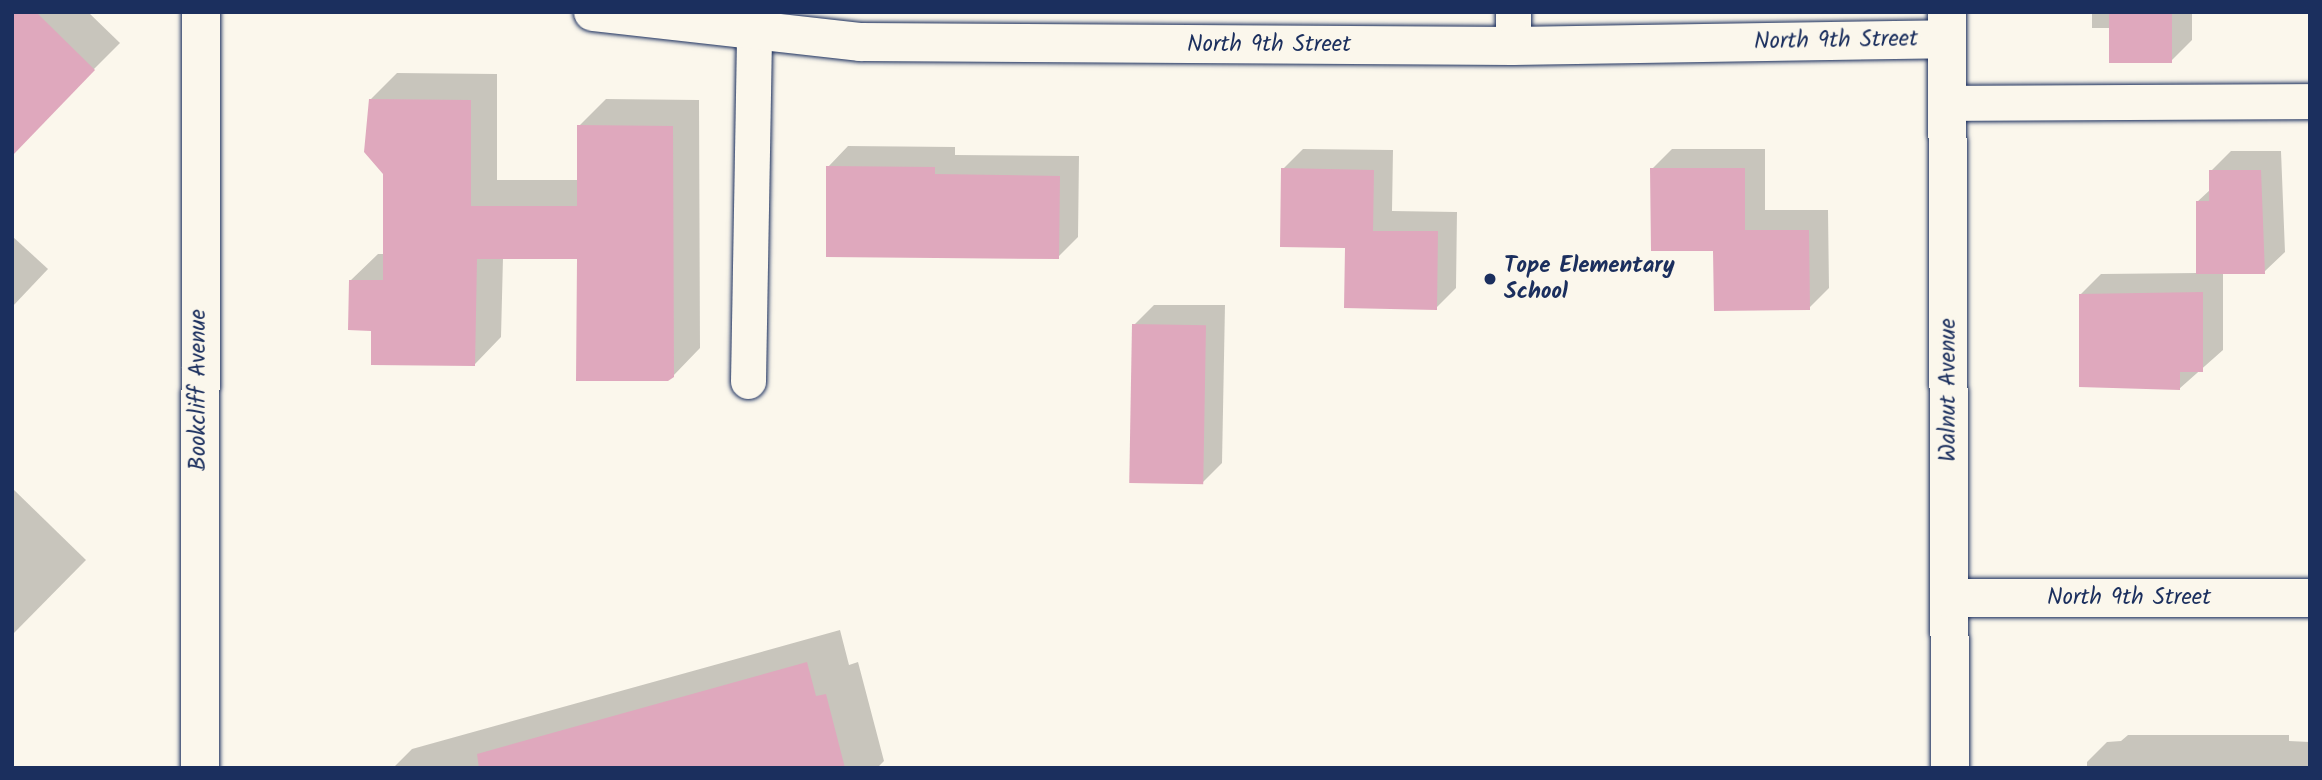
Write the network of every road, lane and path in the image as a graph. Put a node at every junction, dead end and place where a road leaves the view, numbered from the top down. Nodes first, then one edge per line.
1 (201, 12) edge
2 (593, 12) edge
3 (1947, 26) edge
4 (754, 28) junction
5 (1513, 29) edge
6 (2310, 101) edge
7 (1949, 103) junction
8 (748, 381) dead end
9 (1949, 598) junction
10 (2310, 598) edge
11 (200, 768) edge
12 (1950, 768) edge

1 - 11 street, Bookcliff Avenue
2 - 4 street, North 9th Street
3 - 5 street, North 9th Street
3 - 7 street, Walnut Avenue
4 - 5 street, North 9th Street
4 - 8 lane
6 - 7 lane
7 - 9 street, Walnut Avenue
9 - 10 street, North 9th Street
9 - 12 street, Walnut Avenue

